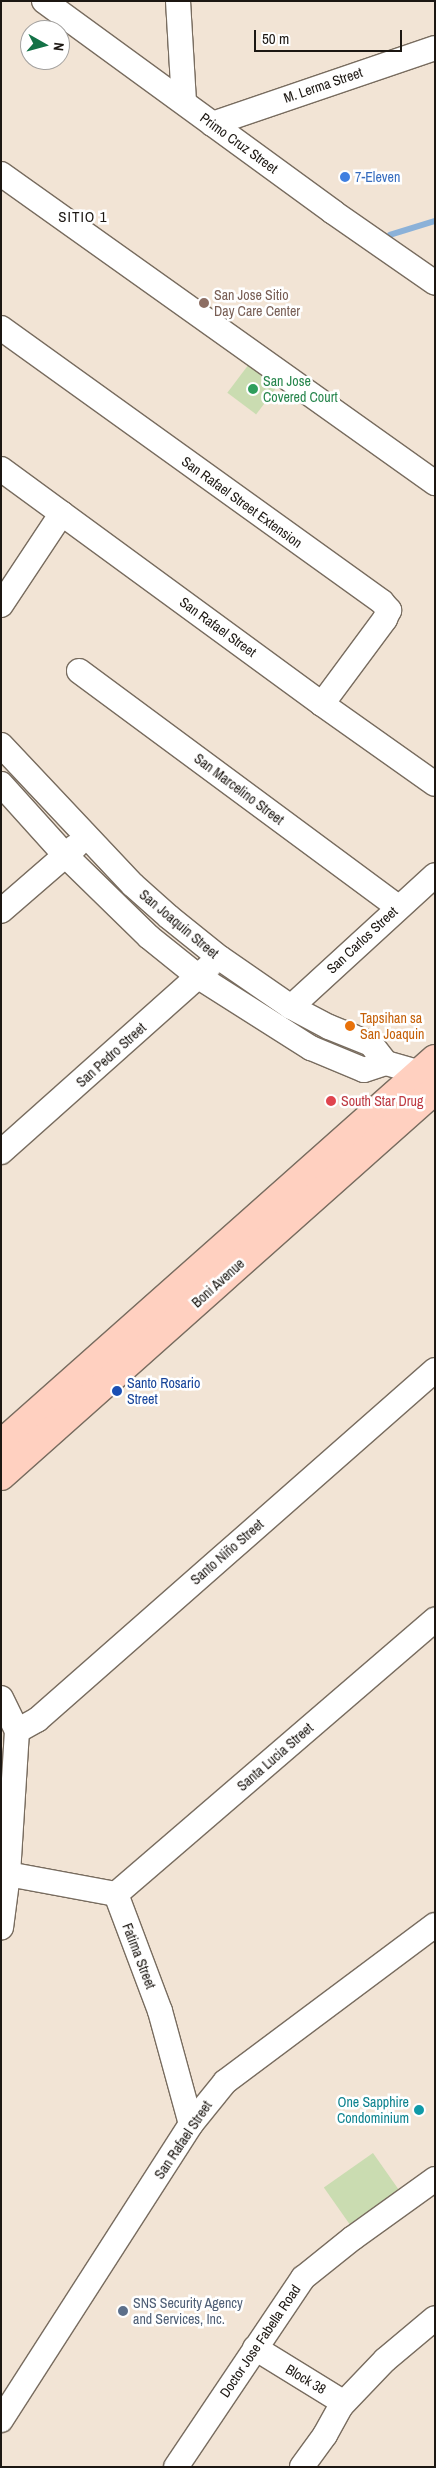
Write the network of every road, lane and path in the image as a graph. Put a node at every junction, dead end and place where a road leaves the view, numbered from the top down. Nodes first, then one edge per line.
1 (44, 1) edge
2 (178, 1) edge
3 (435, 48) edge
4 (184, 102) junction
5 (212, 124) junction
6 (1, 174) edge
7 (435, 283) edge
8 (1, 328) edge
9 (1, 469) edge
10 (435, 483) edge
11 (62, 513) junction
12 (1, 605) edge
13 (79, 671) dead end
14 (322, 704) junction
15 (1, 745) edge
16 (1, 784) edge
17 (435, 784) edge
18 (87, 837) junction
19 (64, 855) junction
20 (435, 875) edge
21 (398, 907) junction
22 (1, 912) edge
23 (220, 958) junction
24 (198, 977) junction
25 (291, 1007) junction
26 (386, 1063) junction
27 (432, 1074) edge
28 (1, 1152) edge
29 (435, 1370) edge
30 (1, 1444) edge
31 (1, 1476) edge
32 (435, 1620) edge
33 (1, 1698) edge
34 (17, 1731) junction
35 (8, 1874) junction
36 (116, 1894) junction
37 (435, 1925) edge
38 (1, 1928) edge
39 (191, 2124) junction
40 (435, 2179) edge
41 (435, 2318) edge
42 (255, 2348) junction
43 (341, 2406) junction
44 (1, 2420) edge
45 (176, 2467) edge
46 (302, 2467) edge

1 - 4 street, Primo Cruz Street
2 - 4 street
3 - 5 street, M. Lerma Street
4 - 5 street, Primo Cruz Street
5 - 7 street, Primo Cruz Street
6 - 10 street
8 - 14 street, San Rafael Street Extension
9 - 11 street, San Rafael Street
11 - 12 street
11 - 14 street, San Rafael Street
13 - 21 street, San Marcelino Street
14 - 17 street, San Rafael Street
15 - 18 street, San Joaquin Street
16 - 19 street, San Joaquin Street
18 - 19 street
18 - 23 street, San Joaquin Street
19 - 22 street
19 - 24 street, San Joaquin Street
20 - 21 street, San Carlos Street
21 - 25 street, San Carlos Street
23 - 24 street, San Pedro Street
23 - 25 street, San Joaquin Street
24 - 26 street, San Joaquin Street
24 - 28 street, San Pedro Street
25 - 26 street, San Joaquin Street
26 - 27 street, San Joaquin Street
27 - 30 main road, Boni Avenue
27 - 31 main road, Boni Avenue
29 - 34 street, Santo Niño Street
32 - 36 street, Santa Lucia Street
33 - 34 street
34 - 35 street
35 - 36 street
35 - 38 street
36 - 39 street, Fatima Street
37 - 39 street, San Rafael Street
39 - 44 street, San Rafael Street
40 - 42 street, Doctor Jose Fabella Road
41 - 43 street
42 - 43 street, Block 38
42 - 45 street, Doctor Jose Fabella Road
43 - 46 street

